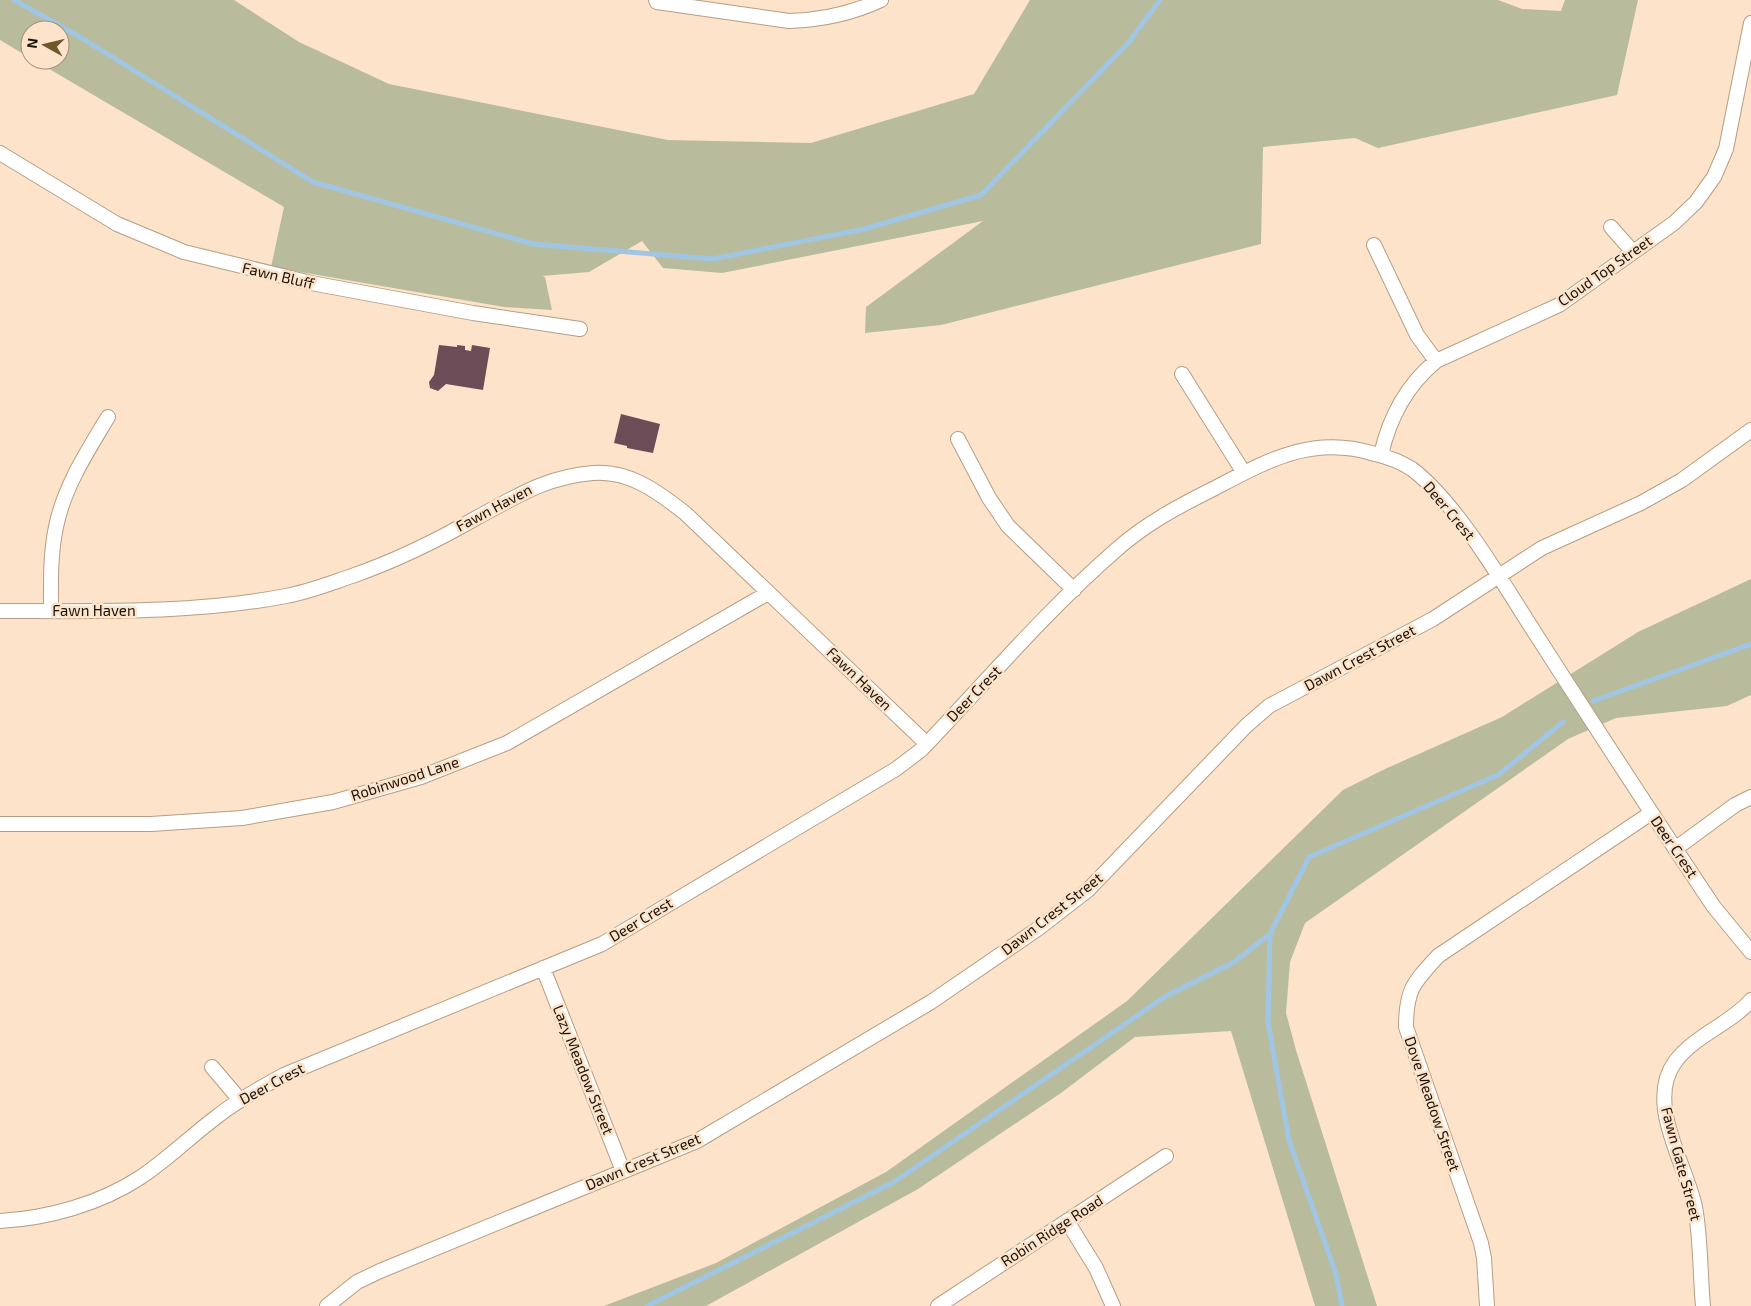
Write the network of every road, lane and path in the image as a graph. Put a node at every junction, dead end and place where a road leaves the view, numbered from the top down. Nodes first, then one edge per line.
1 (881, 0) edge
2 (656, 1) edge
3 (1751, 24) edge
4 (0, 153) edge
5 (1611, 227) dead end
6 (1374, 245) dead end
7 (1633, 252) junction
8 (580, 329) dead end
9 (1436, 361) junction
10 (1182, 374) dead end
11 (108, 417) dead end
12 (1751, 430) edge
13 (958, 438) dead end
14 (1381, 455) junction
15 (1244, 472) junction
16 (1498, 576) junction
17 (1074, 590) junction
18 (768, 593) junction
19 (0, 611) edge
20 (52, 611) junction
21 (927, 744) junction
22 (1751, 797) edge
23 (1651, 813) junction
24 (0, 824) edge
25 (1675, 849) junction
26 (1751, 952) edge
27 (543, 968) junction
28 (1751, 1000) edge
29 (212, 1067) dead end
30 (240, 1100) junction
31 (1166, 1156) dead end
32 (623, 1171) junction
33 (0, 1221) edge
34 (1067, 1221) junction
35 (327, 1306) edge
36 (938, 1306) edge
37 (1113, 1306) edge
38 (1487, 1306) edge
39 (1703, 1306) edge

1 - 2 street
3 - 7 street, Cloud Top Street
4 - 8 street, Fawn Bluff
5 - 7 street
6 - 9 street
7 - 9 street, Cloud Top Street
9 - 14 street, Cloud Top Street
10 - 15 street
11 - 20 street
12 - 16 street, Dawn Crest Street
13 - 17 street
14 - 15 street, Deer Crest
14 - 16 street, Deer Crest
15 - 17 street, Deer Crest
16 - 23 street, Deer Crest
16 - 32 street, Dawn Crest Street
17 - 21 street, Deer Crest
18 - 20 street, Fawn Haven
18 - 21 street, Fawn Haven
18 - 24 street, Robinwood Lane
19 - 20 street, Fawn Haven
21 - 27 street, Deer Crest
22 - 25 street
23 - 25 street, Deer Crest
23 - 38 street, Dove Meadow Street
25 - 26 street, Deer Crest
27 - 30 street, Deer Crest
27 - 32 street, Lazy Meadow Street
28 - 39 street, Fawn Gate Street
29 - 30 street
30 - 33 street, Deer Crest
31 - 34 street, Robin Ridge Road
32 - 35 street, Dawn Crest Street
34 - 36 street, Robin Ridge Road
34 - 37 street

